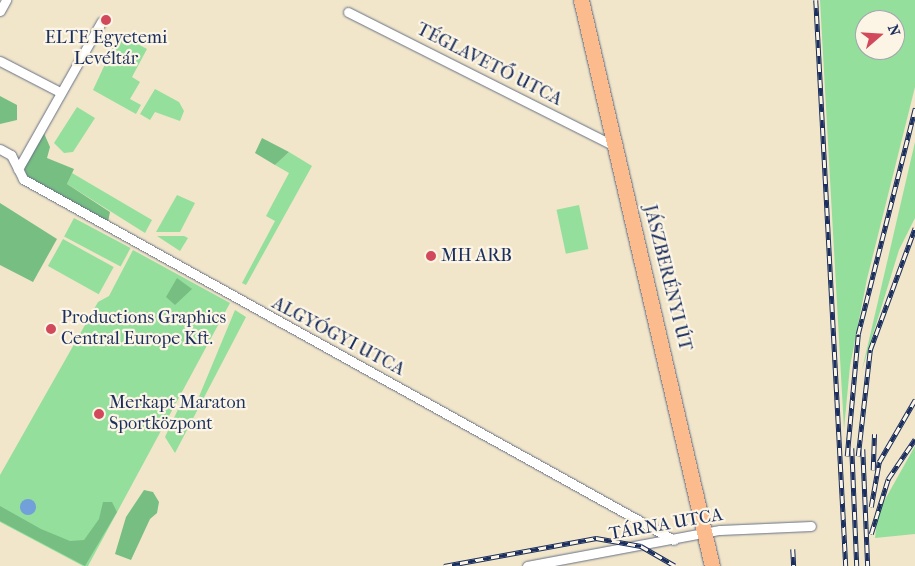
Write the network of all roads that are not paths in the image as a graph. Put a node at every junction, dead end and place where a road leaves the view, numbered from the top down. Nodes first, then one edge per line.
1 (6, 0) edge
2 (581, 0) edge
3 (0, 11) edge
4 (348, 12) dead end
5 (101, 22) dead end
6 (0, 62) edge
7 (60, 92) junction
8 (616, 147) junction
9 (0, 149) edge
10 (18, 169) junction
11 (811, 526) dead end
12 (705, 532) junction
13 (674, 540) junction
14 (553, 564) edge
15 (527, 566) edge
16 (712, 566) edge

1 - 3 street
2 - 8 main road, JÁSZBERÉNYI ÚT
4 - 8 street, TÉGLAVETŐ UTCA
5 - 7 street
6 - 7 street
7 - 10 street
8 - 12 main road, JÁSZBERÉNYI ÚT
9 - 10 street, ALGYÓGYI UTCA
10 - 13 street, ALGYÓGYI UTCA
11 - 12 street, TÁRNA UTCA
12 - 13 street, TÁRNA UTCA
12 - 16 main road, JÁSZBERÉNYI ÚT
13 - 14 street, TÁRNA UTCA
14 - 15 street, TÁRNA UTCA

